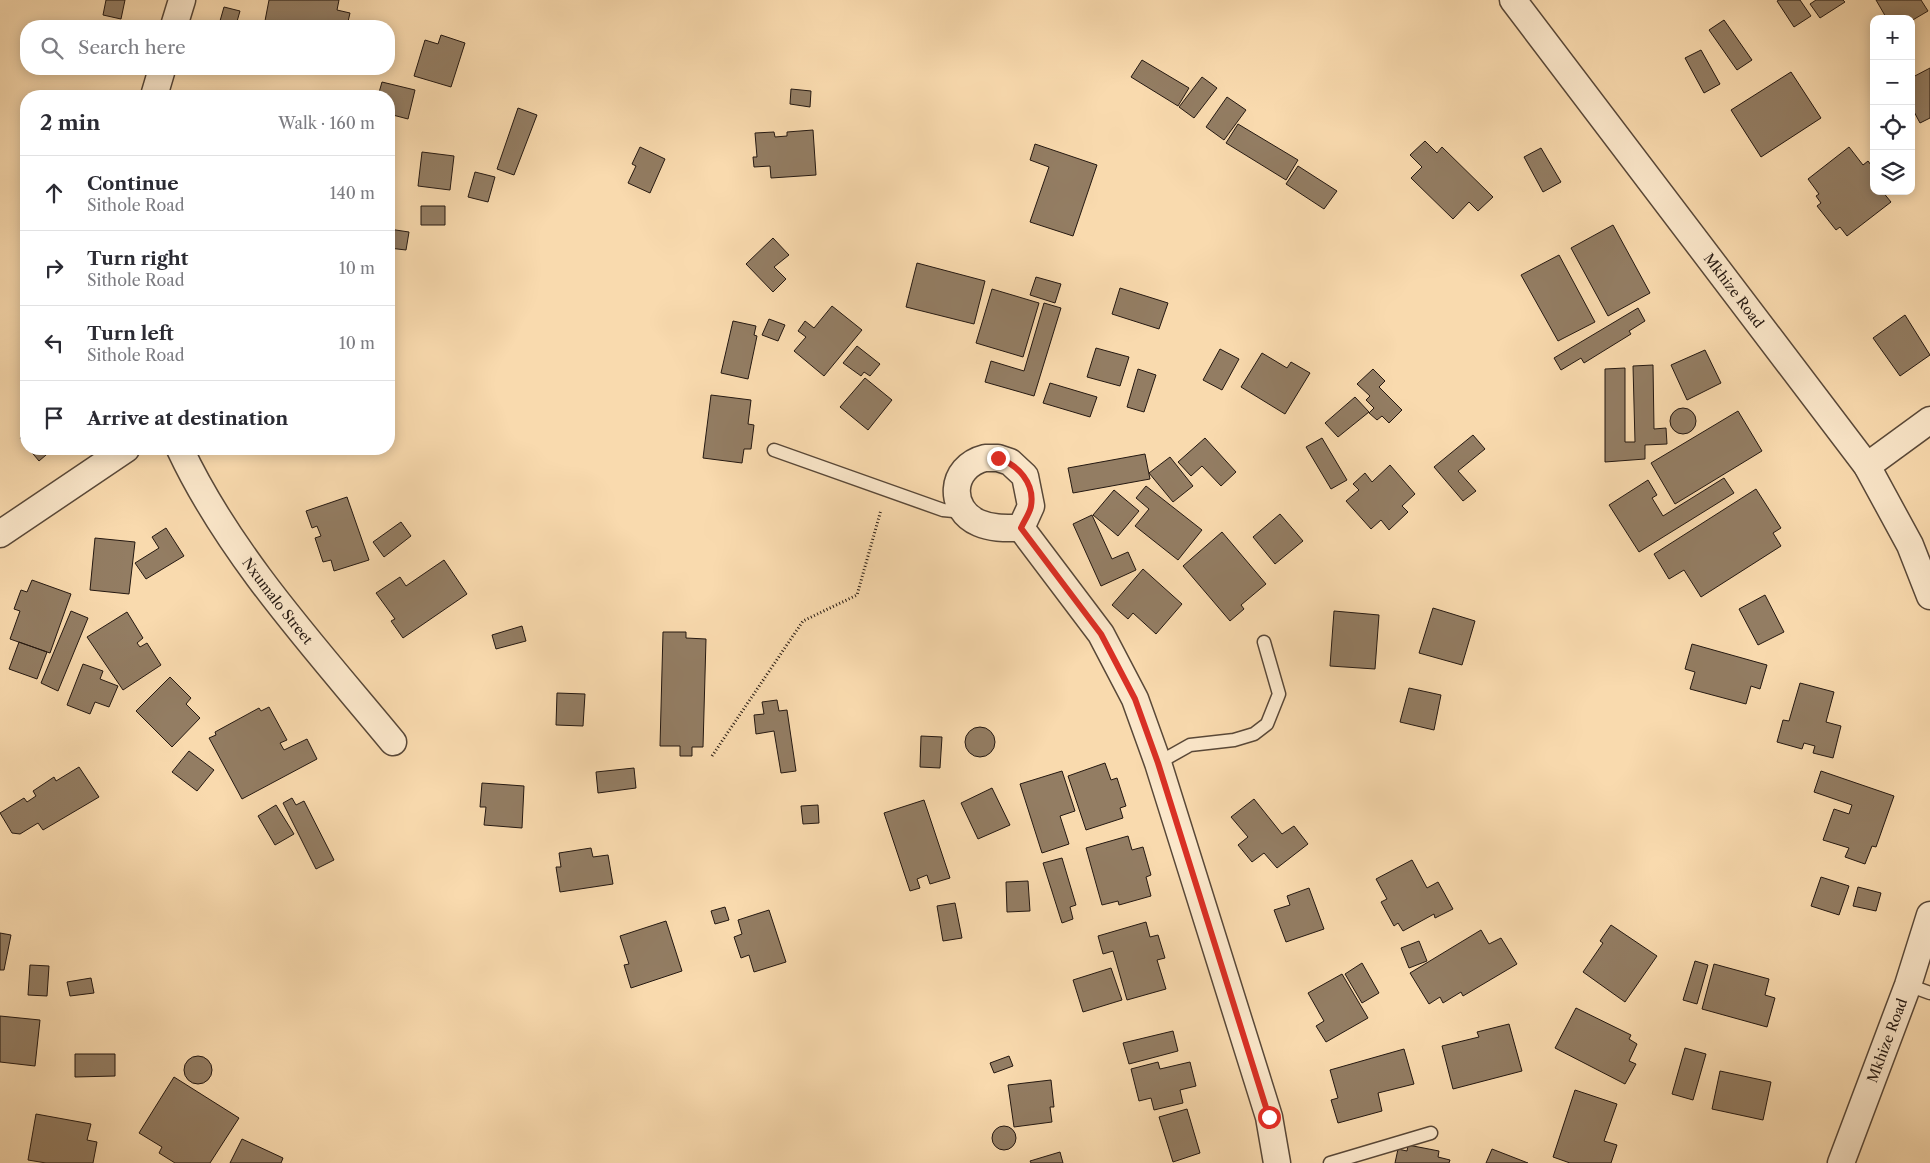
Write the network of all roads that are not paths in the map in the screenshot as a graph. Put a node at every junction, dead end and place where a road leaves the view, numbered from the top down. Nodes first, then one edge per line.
1 (182, 0) edge
2 (1514, 0) edge
3 (176, 20) edge
4 (160, 75) edge
5 (156, 90) edge
6 (1930, 420) edge
7 (774, 450) dead end
8 (117, 455) edge
9 (183, 455) edge
10 (1867, 466) junction
11 (966, 512) junction
12 (1021, 528) junction
13 (0, 534) edge
14 (1930, 596) edge
15 (1264, 642) dead end
16 (393, 742) dead end
17 (1158, 763) junction
18 (1930, 915) edge
19 (1919, 989) edge
20 (1431, 1133) dead end
21 (1277, 1163) edge
22 (1330, 1163) edge
23 (1841, 1163) edge

1 - 3 street
2 - 10 street, Mkhize Road
4 - 5 street
6 - 10 street
7 - 11 lane
8 - 13 street
9 - 16 street, Nxumalo Street
10 - 14 street, Mkhize Road
11 - 12 street
11 - 12 street
12 - 17 street
15 - 17 lane
17 - 21 street
18 - 19 street, Mkhize Road
19 - 23 street, Mkhize Road
20 - 22 lane

